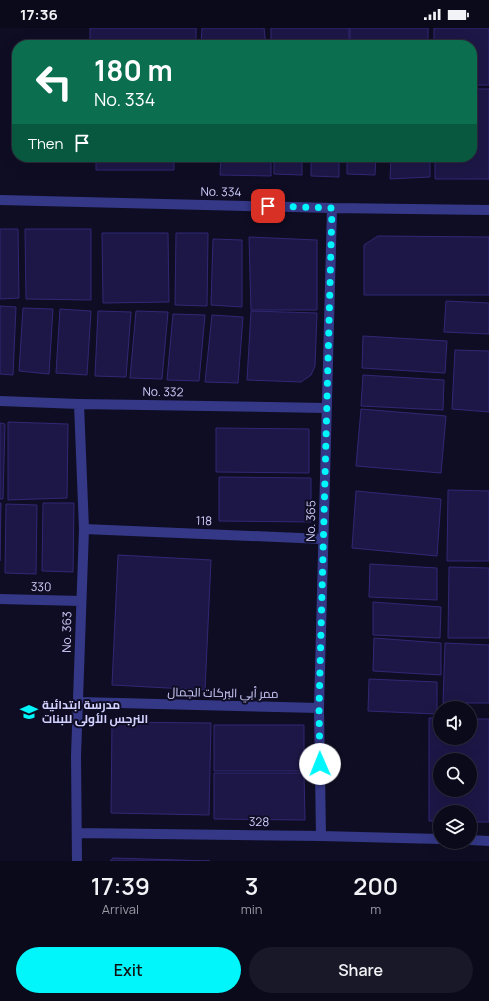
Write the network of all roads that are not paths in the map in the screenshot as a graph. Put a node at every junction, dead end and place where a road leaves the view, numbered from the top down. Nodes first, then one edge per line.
1 (0, 200) edge
2 (332, 208) junction
3 (489, 210) edge
4 (0, 402) edge
5 (79, 404) junction
6 (326, 408) junction
7 (84, 529) junction
8 (323, 539) junction
9 (0, 599) edge
10 (81, 601) junction
11 (79, 702) junction
12 (319, 708) junction
13 (77, 833) junction
14 (321, 836) junction
15 (433, 839) edge
16 (477, 840) edge
17 (489, 841) edge
18 (77, 861) edge

1 - 2 street, No. 334
2 - 3 street, No. 334
2 - 6 street, No. 365
4 - 5 street, No. 332
5 - 6 street, No. 332
5 - 7 street, No. 363
6 - 8 street, No. 365
7 - 8 street, 118
7 - 10 street, No. 363
8 - 12 street, No. 365
9 - 10 street, 330
10 - 11 street, No. 363
11 - 12 street, ممر أبي البركات الجمال
11 - 13 street, No. 363
12 - 14 street, No. 365
13 - 14 street, 328
13 - 18 street, No. 363
14 - 15 street, 328
16 - 17 street

